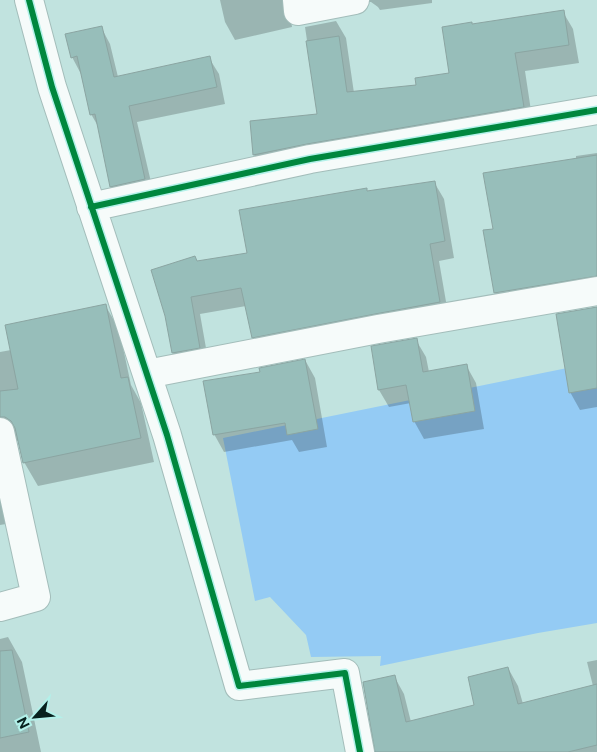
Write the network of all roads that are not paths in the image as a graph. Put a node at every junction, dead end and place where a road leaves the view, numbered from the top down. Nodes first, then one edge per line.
1 (29, 0) edge
2 (297, 0) edge
3 (355, 0) edge
4 (597, 110) edge
5 (92, 207) junction
6 (597, 291) edge
7 (147, 374) junction
8 (0, 432) edge
9 (0, 607) edge
10 (360, 752) edge

1 - 5 street
2 - 3 street
4 - 5 street
5 - 7 street
6 - 7 street
7 - 10 street
8 - 9 street

